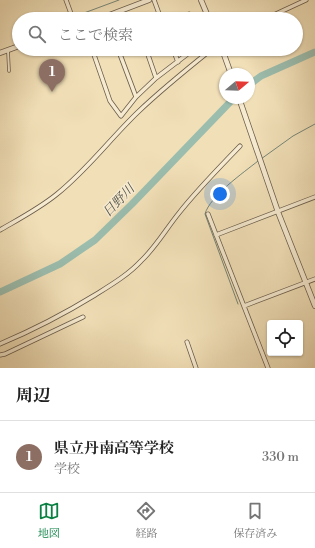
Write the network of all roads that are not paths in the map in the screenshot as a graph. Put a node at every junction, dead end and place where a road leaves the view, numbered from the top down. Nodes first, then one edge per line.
1 (66, 0) edge
2 (149, 0) edge
3 (154, 0) edge
4 (201, 0) edge
5 (306, 0) edge
6 (70, 12) edge
7 (121, 12) edge
8 (158, 12) edge
9 (206, 12) edge
10 (280, 12) edge
11 (12, 49) edge
12 (8, 50) junction
13 (0, 53) edge
14 (94, 56) edge
15 (121, 56) edge
16 (148, 56) edge
17 (176, 56) edge
18 (185, 56) edge
19 (203, 56) edge
20 (225, 56) edge
21 (178, 62) junction
22 (229, 68) edge
23 (9, 71) dead end
24 (156, 78) junction
25 (136, 97) junction
26 (241, 104) edge
27 (240, 146) dead end
28 (315, 198) edge
29 (278, 212) junction
30 (208, 214) dead end
31 (0, 230) edge
32 (216, 235) junction
33 (315, 279) edge
34 (306, 282) junction
35 (244, 306) junction
36 (315, 306) edge
37 (83, 316) dead end
38 (187, 342) dead end
39 (0, 344) edge
40 (0, 354) edge
41 (196, 368) edge
42 (268, 368) edge

1 - 6 street
2 - 7 street
3 - 8 street
4 - 9 street
5 - 10 street
11 - 12 street
12 - 13 street
12 - 23 lane
14 - 25 street
15 - 25 street
16 - 24 street
17 - 21 street
18 - 21 street
19 - 31 street
20 - 22 street
21 - 24 street
24 - 25 street
26 - 29 street
27 - 39 street
28 - 29 street
29 - 32 street
29 - 34 street
30 - 32 street
32 - 35 street
33 - 34 street
34 - 35 street
34 - 36 street
35 - 42 street
37 - 40 street
38 - 41 street

